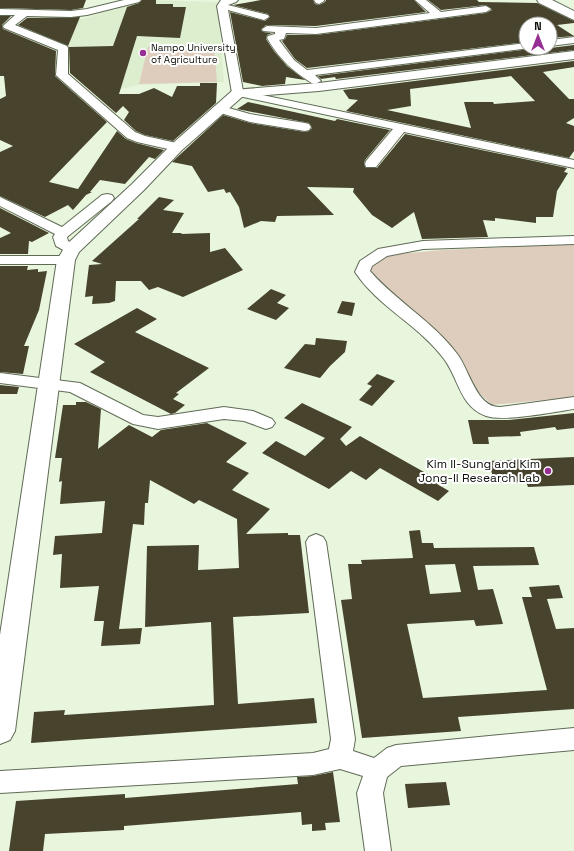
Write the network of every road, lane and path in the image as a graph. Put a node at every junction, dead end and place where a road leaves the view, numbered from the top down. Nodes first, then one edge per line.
1 (136, 0) edge
2 (420, 0) edge
3 (543, 0) edge
4 (226, 2) edge
5 (486, 9) dead end
6 (0, 12) edge
7 (23, 14) junction
8 (437, 14) junction
9 (574, 16) edge
10 (264, 17) dead end
11 (267, 29) dead end
12 (281, 30) junction
13 (574, 40) edge
14 (558, 42) edge
15 (518, 47) edge
16 (574, 55) edge
17 (308, 73) junction
18 (319, 87) junction
19 (238, 93) junction
20 (218, 110) junction
21 (305, 127) dead end
22 (401, 127) junction
23 (177, 147) junction
24 (371, 164) dead end
25 (574, 164) edge
26 (107, 198) dead end
27 (0, 201) edge
28 (574, 240) edge
29 (67, 247) junction
30 (0, 260) edge
31 (0, 378) edge
32 (48, 383) junction
33 (574, 403) edge
34 (266, 423) dead end
35 (316, 542) dead end
36 (0, 731) edge
37 (574, 739) edge
38 (340, 758) junction
39 (377, 770) junction
40 (0, 782) edge
41 (378, 851) edge

1 - 7 street
2 - 8 street
3 - 9 main road
4 - 10 street
4 - 19 street
5 - 8 street
6 - 7 street
7 - 23 street
8 - 12 street
11 - 12 street
12 - 17 street
13 - 14 street
15 - 17 street
16 - 18 main road
17 - 18 street
18 - 19 main road
19 - 20 main road
19 - 22 street
20 - 21 street
20 - 23 main road
22 - 24 street
22 - 25 street
23 - 29 main road
26 - 29 street
27 - 29 street
28 - 33 street
29 - 30 street
29 - 32 main road
31 - 32 street
32 - 34 street
32 - 36 main road
35 - 38 street
37 - 39 street
38 - 39 street
38 - 40 street
39 - 41 street

